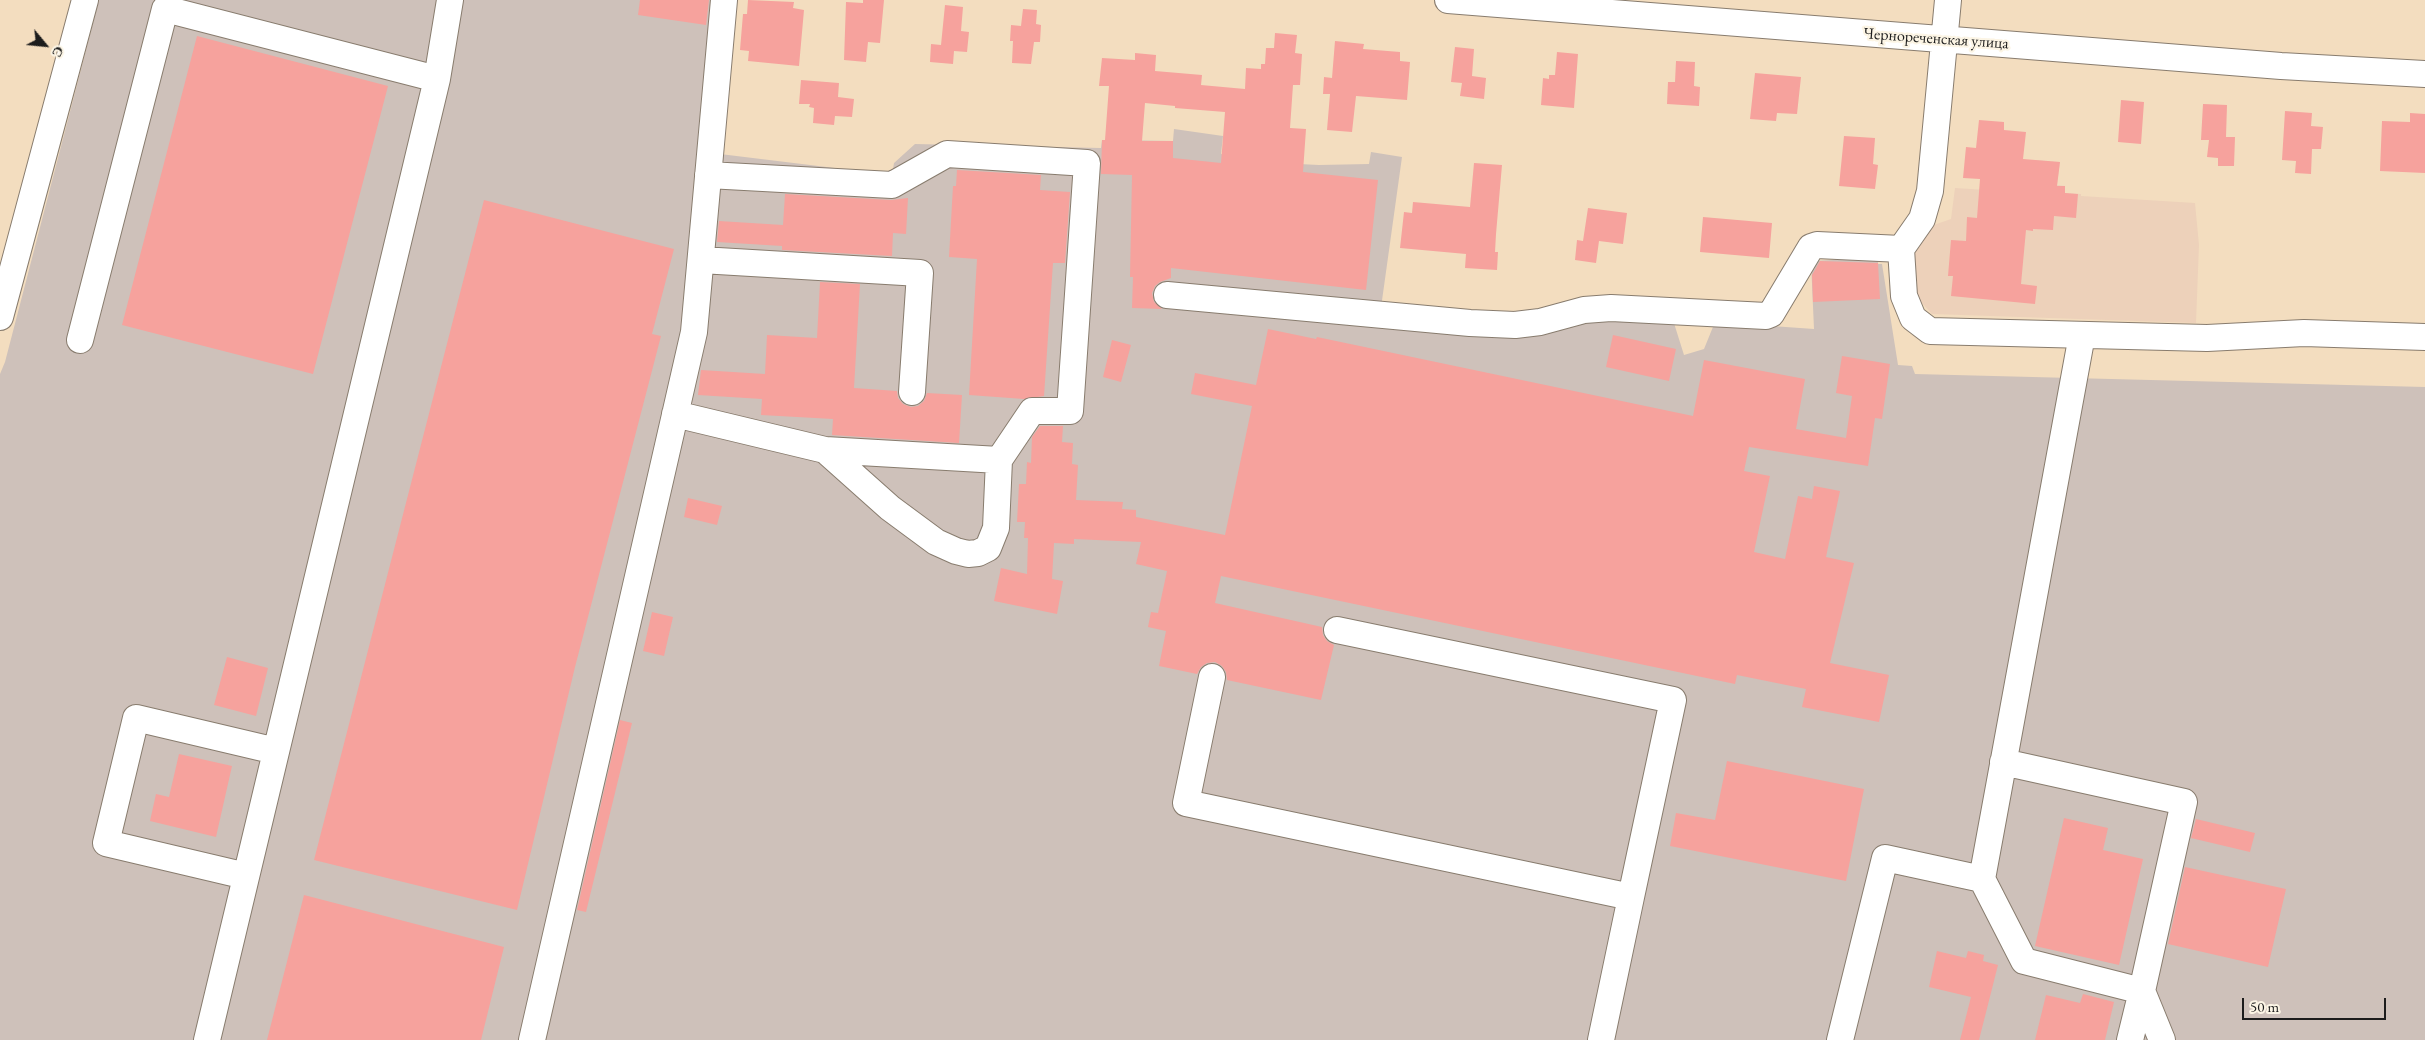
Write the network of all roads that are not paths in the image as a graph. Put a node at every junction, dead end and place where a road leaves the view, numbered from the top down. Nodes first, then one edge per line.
1 (85, 0) edge
2 (450, 0) edge
3 (724, 0) edge
4 (1448, 0) edge
5 (1948, 0) edge
6 (1945, 40) junction
7 (2425, 74) edge
8 (437, 79) junction
9 (708, 175) junction
10 (1901, 248) junction
11 (701, 260) junction
12 (1167, 295) dead end
13 (0, 317) edge
14 (2082, 334) junction
15 (2425, 337) edge
16 (80, 340) dead end
17 (912, 392) dead end
18 (675, 414) junction
19 (825, 450) junction
20 (999, 460) junction
21 (1337, 630) dead end
22 (1212, 677) dead end
23 (276, 750) junction
24 (2003, 762) junction
25 (246, 876) junction
26 (1982, 879) junction
27 (1631, 897) junction
28 (2142, 991) junction
29 (207, 1040) edge
30 (532, 1040) edge
31 (1601, 1040) edge
32 (1840, 1040) edge
33 (2130, 1040) edge
34 (2162, 1040) edge

1 - 13 street
2 - 8 street
3 - 9 street
4 - 6 street, Чернореченская улица
5 - 6 street
6 - 7 street, Чернореченская улица
6 - 10 street
8 - 16 street
8 - 23 street
9 - 11 street
9 - 20 street
10 - 12 street
10 - 14 street
11 - 17 street
11 - 18 street
14 - 15 street
14 - 24 street
18 - 19 street
18 - 30 street
19 - 20 street
19 - 20 street
21 - 27 street
22 - 27 street
23 - 25 street
23 - 25 street
24 - 26 street
24 - 28 street
25 - 29 street
26 - 28 street
26 - 32 street
27 - 31 street
28 - 33 street
28 - 34 street

